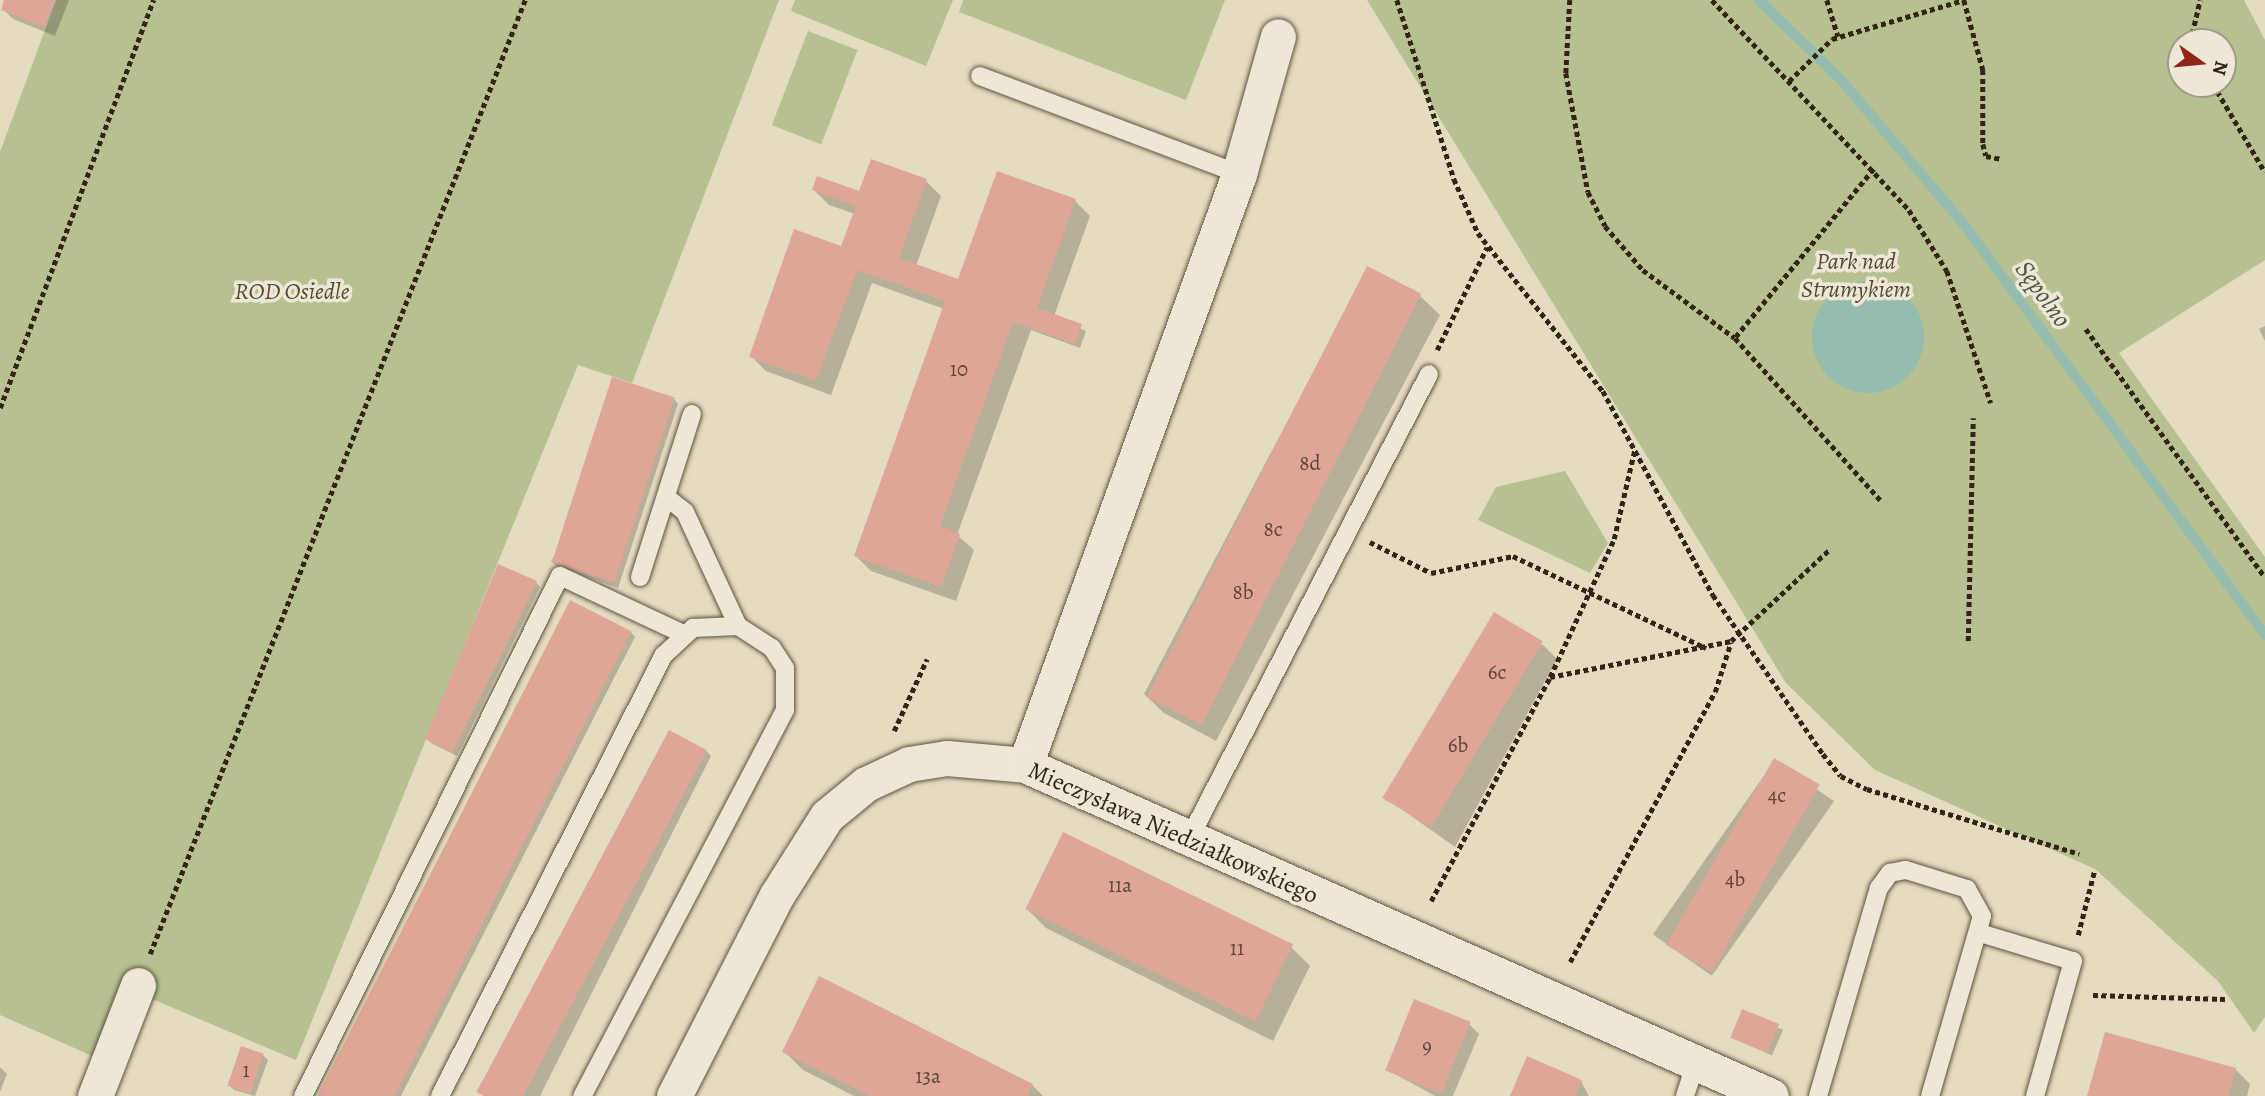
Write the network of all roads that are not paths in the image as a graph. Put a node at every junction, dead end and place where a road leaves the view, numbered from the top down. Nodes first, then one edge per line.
1 (1278, 36) dead end
2 (980, 76) dead end
3 (1239, 174) junction
4 (1429, 374) road end
5 (692, 414) dead end
6 (666, 497) junction
7 (640, 577) dead end
8 (738, 625) junction
9 (681, 633) junction
10 (1025, 765) junction
11 (1189, 839) junction
12 (1980, 933) junction
13 (138, 985) road end
14 (1690, 1081) edge
15 (95, 1096) edge
16 (303, 1096) edge
17 (440, 1096) edge
18 (582, 1096) edge
19 (674, 1096) edge
20 (1772, 1096) edge
21 (1818, 1096) edge
22 (1930, 1096) edge
23 (2035, 1096) edge

1 - 3 street
2 - 3 lane
3 - 10 street
4 - 11 lane
5 - 6 lane
6 - 7 lane
6 - 8 lane
8 - 9 lane
8 - 18 lane
9 - 16 lane
9 - 17 lane
10 - 11 street, Mieczysława Niedziałkowskiego
10 - 19 street, Mieczysława Niedziałkowskiego
11 - 14 street, Mieczysława Niedziałkowskiego
12 - 21 lane
12 - 22 lane
12 - 23 lane
13 - 15 street
14 - 20 street, Mieczysława Niedziałkowskiego

